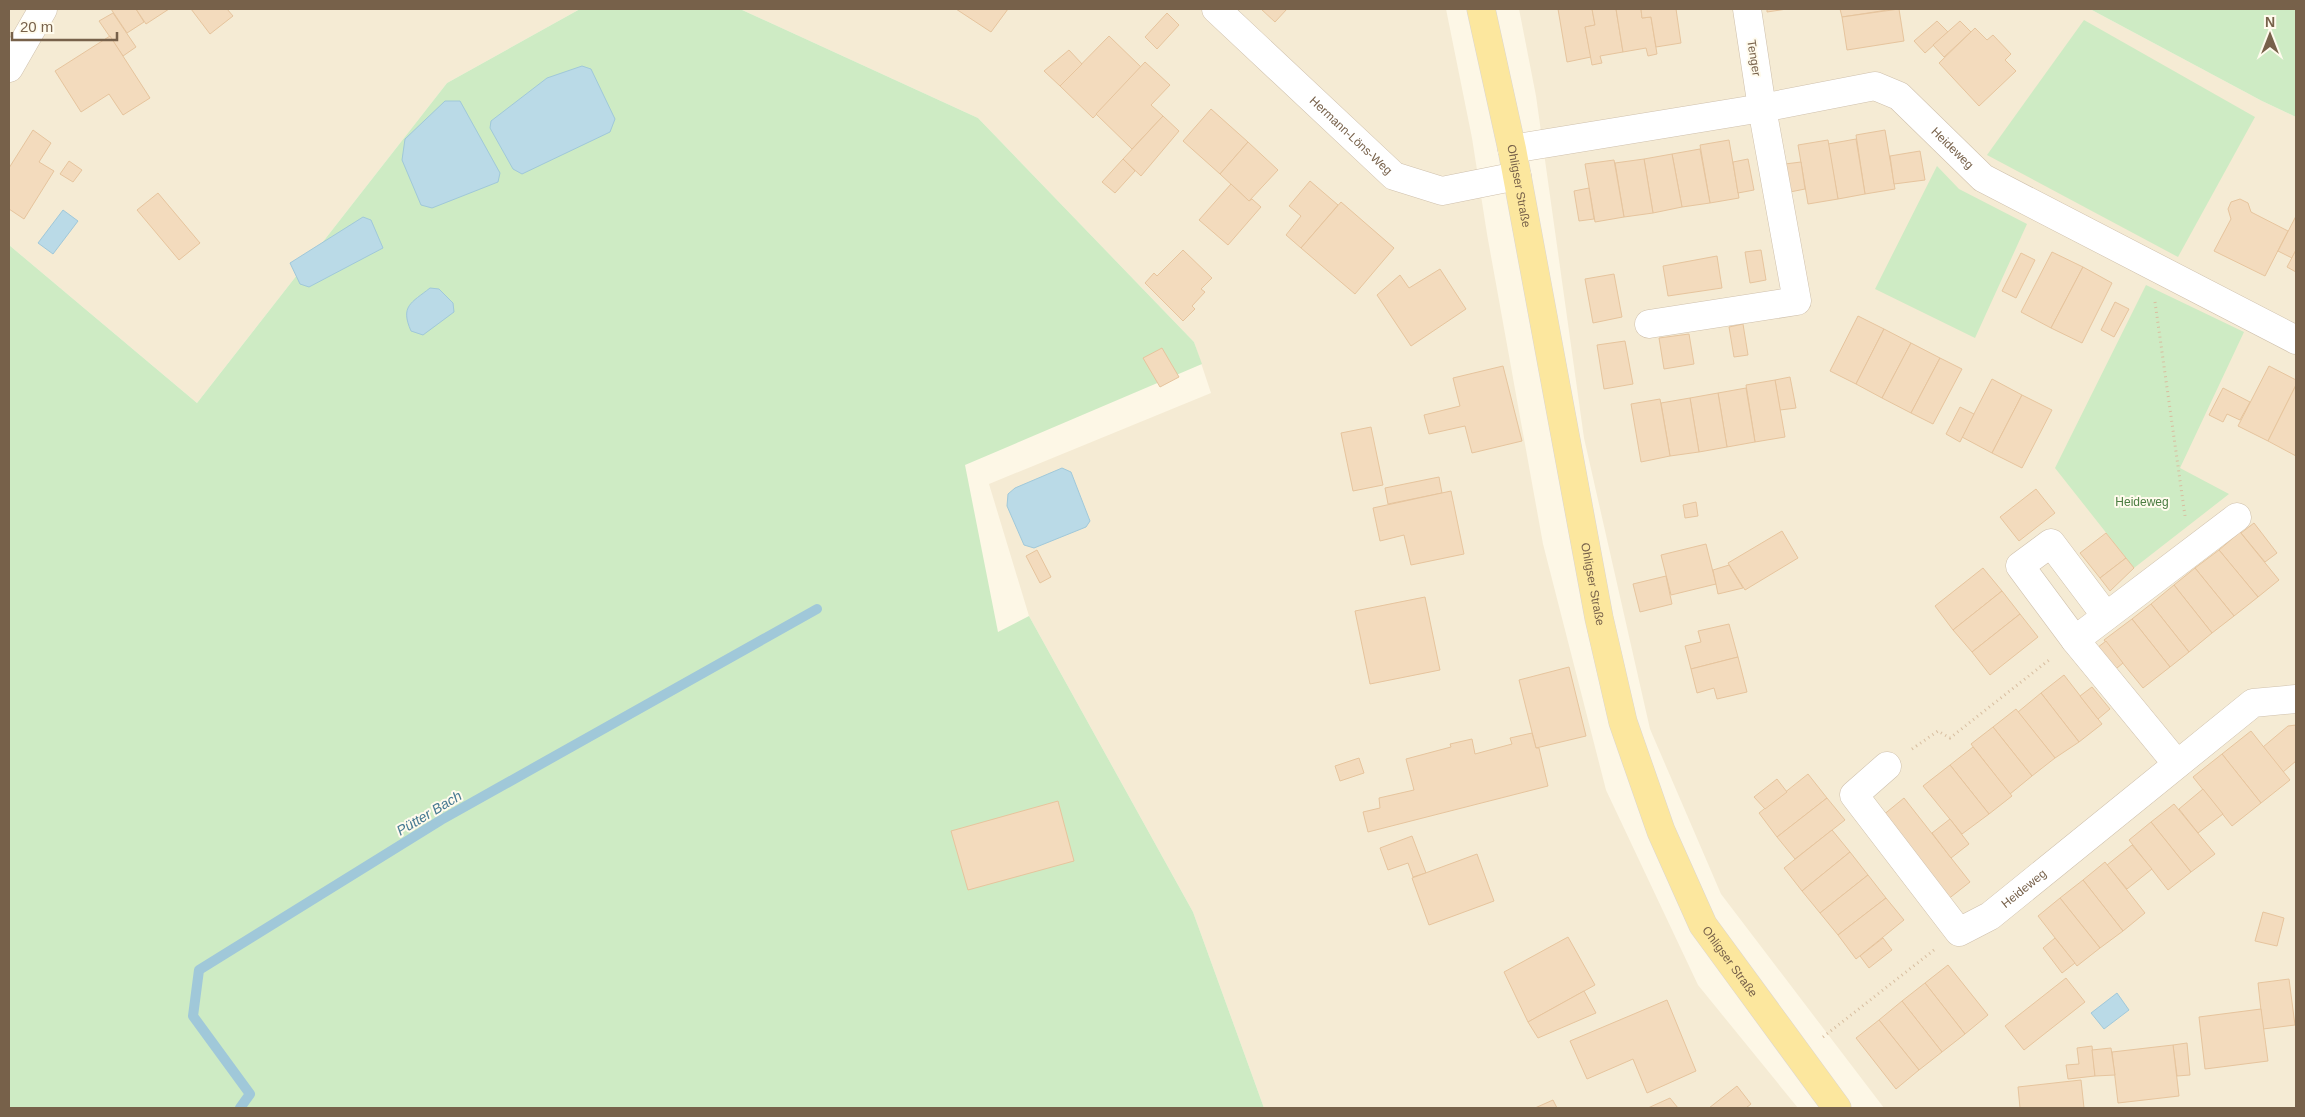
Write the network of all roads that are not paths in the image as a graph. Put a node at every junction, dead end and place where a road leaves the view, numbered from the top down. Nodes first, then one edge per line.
1 (43, 9) edge
2 (1216, 9) edge
3 (1481, 9) edge
4 (1746, 9) edge
5 (9, 68) edge
6 (1762, 108) junction
7 (1512, 149) junction
8 (1517, 176) junction
9 (1649, 324) dead end
10 (2296, 340) edge
11 (2237, 518) dead end
12 (2106, 616) junction
13 (2075, 640) junction
14 (2296, 698) edge
15 (2177, 764) junction
16 (1887, 766) road end
17 (1837, 1108) edge

1 - 5 street
2 - 8 street, Hermann-Löns-Weg
3 - 7 main road, Ohligser Straße
4 - 6 street, Tenger
6 - 7 street, Heideweg
6 - 9 street
6 - 10 street, Heideweg
7 - 8 main road, Ohligser Straße
8 - 17 main road, Ohligser Straße
11 - 12 street
12 - 13 street
12 - 13 street
13 - 15 street
14 - 15 street, Heideweg
15 - 16 street, Heideweg

